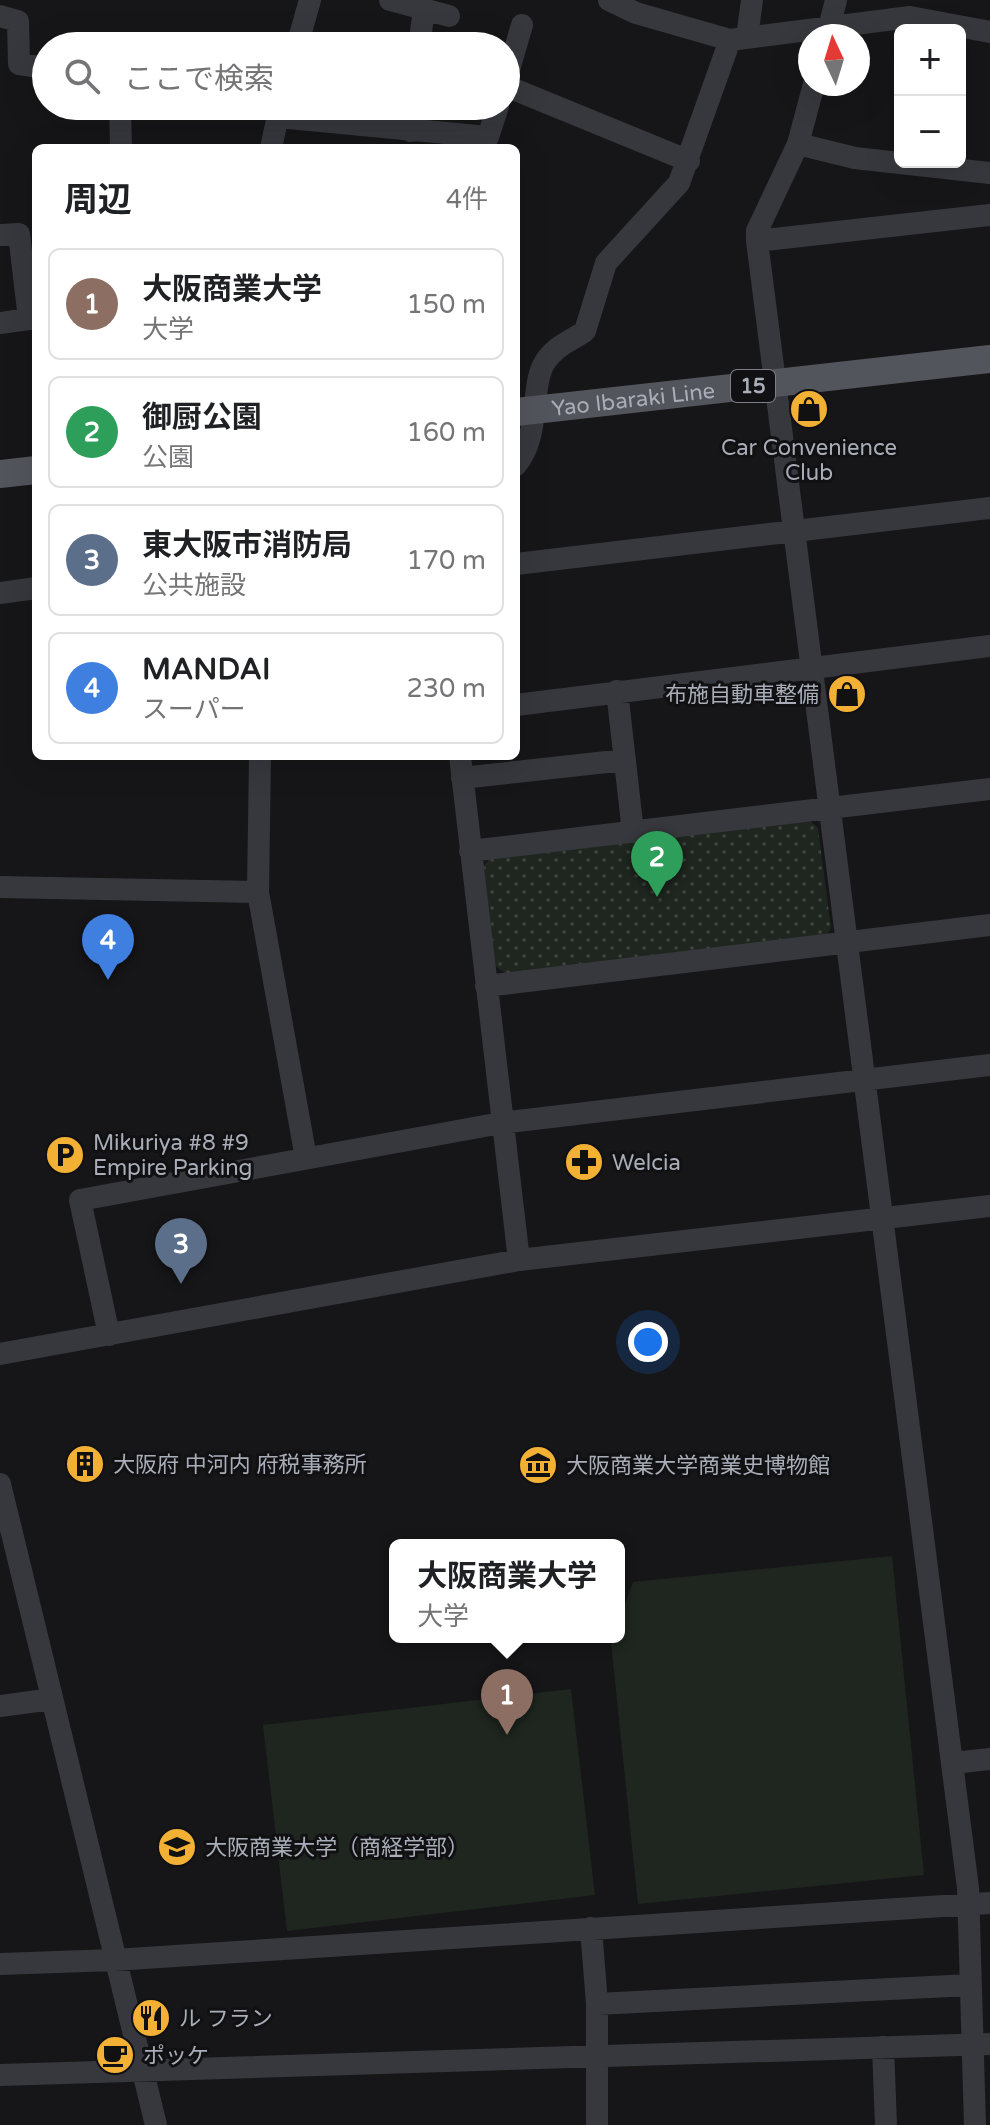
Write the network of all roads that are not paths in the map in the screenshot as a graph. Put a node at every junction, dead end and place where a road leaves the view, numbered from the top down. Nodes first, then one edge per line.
1 (310, 0) edge
2 (390, 0) edge
3 (609, 0) edge
4 (752, 0) edge
5 (836, 0) edge
6 (424, 10) junction
7 (0, 16) edge
8 (449, 16) dead end
9 (830, 24) edge
10 (866, 24) edge
11 (522, 25) dead end
12 (301, 32) edge
13 (421, 32) edge
14 (520, 32) edge
15 (990, 32) edge
16 (798, 33) edge
17 (739, 38) junction
18 (32, 66) edge
19 (520, 89) edge
20 (811, 96) edge
21 (120, 120) edge
22 (277, 120) edge
23 (306, 120) edge
24 (411, 120) edge
25 (493, 120) edge
26 (410, 131) junction
27 (362, 137) edge
28 (121, 144) edge
29 (272, 144) edge
30 (798, 144) junction
31 (689, 161) junction
32 (990, 173) edge
33 (990, 215) edge
34 (0, 235) edge
35 (757, 241) junction
36 (0, 323) edge
37 (990, 359) edge
38 (776, 384) junction
39 (526, 410) edge
40 (520, 458) edge
41 (32, 470) edge
42 (0, 474) edge
43 (990, 508) edge
44 (794, 533) junction
45 (520, 564) edge
46 (32, 589) edge
47 (0, 593) edge
48 (990, 646) edge
49 (813, 668) junction
50 (617, 691) junction
51 (520, 704) edge
52 (260, 760) edge
53 (625, 760) junction
54 (461, 767) edge
55 (990, 789) edge
56 (830, 809) junction
57 (633, 832) junction
58 (470, 851) junction
59 (0, 887) edge
60 (258, 892) junction
61 (990, 925) edge
62 (847, 942) junction
63 (486, 986) junction
64 (990, 1065) edge
65 (866, 1081) junction
66 (501, 1123) junction
67 (306, 1158) junction
68 (990, 1206) edge
69 (883, 1220) junction
70 (519, 1260) junction
71 (109, 1335) junction
72 (0, 1354) edge
73 (0, 1484) edge
74 (52, 1699) junction
75 (0, 1706) edge
76 (990, 1759) edge
77 (953, 1763) junction
78 (979, 1904) edge
79 (591, 1928) junction
80 (114, 1960) junction
81 (0, 1964) edge
82 (970, 1985) junction
83 (597, 2004) junction
84 (982, 2044) edge
85 (883, 2047) junction
86 (595, 2056) junction
87 (141, 2071) junction
88 (0, 2075) edge
89 (156, 2125) edge
90 (597, 2125) edge
91 (886, 2125) edge
92 (975, 2125) edge

1 - 12 street
2 - 6 street
3 - 17 street
4 - 17 street
5 - 9 street
6 - 8 street
6 - 13 street
7 - 18 street
10 - 15 street
11 - 14 street
16 - 17 street
17 - 31 street
19 - 31 street
20 - 30 street
21 - 28 street
22 - 29 street
23 - 27 street
24 - 26 street
25 - 26 street
26 - 27 street
30 - 32 street
30 - 35 street
31 - 39 street
33 - 35 street
34 - 36 street
35 - 38 street
37 - 38 main road, Yao Ibaraki Line / 15
38 - 39 main road, Yao Ibaraki Line / 15
38 - 44 street
39 - 40 street
41 - 42 main road
43 - 44 street
44 - 45 street
44 - 49 street
46 - 47 street
48 - 49 street
49 - 50 street
49 - 56 street
50 - 51 street
50 - 53 street
52 - 60 street
53 - 54 street
53 - 57 street
54 - 58 street
55 - 56 street
56 - 57 street
56 - 62 street
57 - 58 street
58 - 63 street
59 - 60 street
60 - 67 street
61 - 62 street
62 - 63 street
62 - 65 street
63 - 66 street
64 - 65 street
65 - 66 street
65 - 69 street
66 - 67 street
66 - 70 street
67 - 71 street
68 - 69 street
69 - 70 street
69 - 77 street
70 - 71 street
71 - 72 street
73 - 74 street
74 - 75 street
74 - 80 street
76 - 77 street
77 - 78 street
78 - 79 street
78 - 82 street
79 - 80 street
79 - 83 street
80 - 81 street
80 - 87 street
82 - 83 street
82 - 84 street
83 - 86 street
84 - 85 street
84 - 92 street
85 - 86 street
85 - 91 street
86 - 87 street
86 - 90 street
87 - 88 street
87 - 89 street

